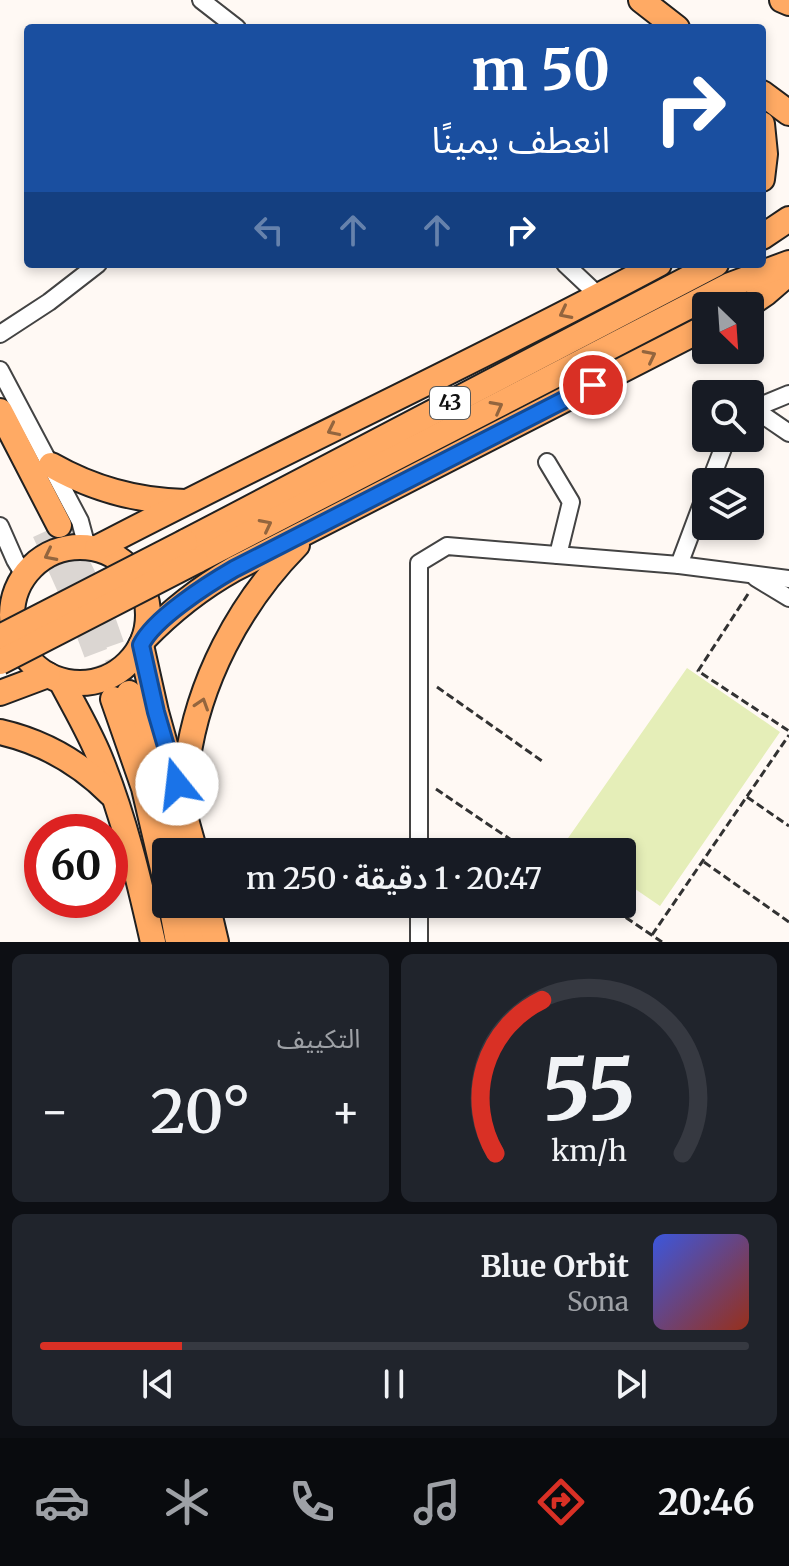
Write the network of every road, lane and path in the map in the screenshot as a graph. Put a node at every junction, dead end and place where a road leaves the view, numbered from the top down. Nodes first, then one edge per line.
1 (201, 0) edge
2 (641, 0) edge
3 (782, 0) edge
4 (789, 3) edge
5 (232, 24) edge
6 (672, 24) edge
7 (766, 96) edge
8 (789, 113) edge
9 (789, 219) edge
10 (766, 234) edge
11 (789, 263) edge
12 (93, 268) edge
13 (569, 268) edge
14 (652, 268) edge
15 (709, 268) edge
16 (789, 273) edge
17 (764, 294) edge
18 (599, 296) junction
19 (0, 334) edge
20 (692, 334) edge
21 (0, 370) edge
22 (789, 394) edge
23 (764, 405) edge
24 (0, 411) edge
25 (764, 417) edge
26 (789, 433) edge
27 (0, 446) edge
28 (547, 462) dead end
29 (51, 465) junction
30 (187, 502) junction
31 (0, 526) edge
32 (311, 530) junction
33 (692, 530) edge
34 (92, 548) junction
35 (190, 552) junction
36 (558, 555) junction
37 (679, 565) junction
38 (754, 577) junction
39 (789, 579) edge
40 (13, 590) edge
41 (789, 598) edge
42 (0, 637) edge
43 (142, 642) junction
44 (0, 662) edge
45 (419, 675) junction
46 (54, 678) junction
47 (0, 693) edge
48 (0, 732) edge
49 (789, 733) edge
50 (542, 761) dead end
51 (420, 778) junction
52 (114, 797) junction
53 (747, 797) junction
54 (184, 808) junction
55 (789, 826) edge
56 (156, 838) edge
57 (173, 838) edge
58 (192, 838) edge
59 (419, 838) edge
60 (508, 838) edge
61 (704, 861) junction
62 (174, 918) edge
63 (192, 918) edge
64 (210, 918) edge
65 (419, 918) edge
66 (627, 918) edge
67 (789, 922) edge
68 (652, 935) junction
69 (153, 942) edge
70 (178, 942) edge
71 (198, 942) edge
72 (216, 942) edge
73 (419, 942) edge
74 (662, 942) edge

1 - 5 street
2 - 6 main road
3 - 4 main road
7 - 8 main road
9 - 10 main road
35 -> 11 main road
12 - 19 street
13 - 18 street
14 - 18 main road
15 - 35 main road, 43
16 - 17 main road
18 -> 30 main road
32 -> 20 main road
21 - 29 street
22 - 23 street
24 - 27 main road
25 - 26 street
28 - 36 street
29 - 30 main road
29 - 34 street
30 - 34 main road
31 - 40 street
32 - 43 main road
54 -> 32 main road
33 - 37 street
34 -> 40 main road
34 - 43 main road
35 - 42 main road, 43, bridge
35 - 44 main road, bridge
36 - 37 street
36 - 45 street
37 - 38 street
38 - 39 street
38 - 41 street
38 - 49 path
40 - 46 main road
43 - 46 main road
43 - 54 main road
45 - 50 path
45 - 51 street
46 - 47 main road
46 - 52 main road
48 - 52 main road
49 - 53 path
51 - 59 street
51 - 60 path
52 - 69 main road
53 - 55 path
53 - 61 path
54 - 58 main road
56 - 57 main road
61 - 67 path
61 - 68 path
62 - 70 main road
63 - 71 main road
64 - 72 main road
65 - 73 street
66 - 68 path
68 - 74 path

